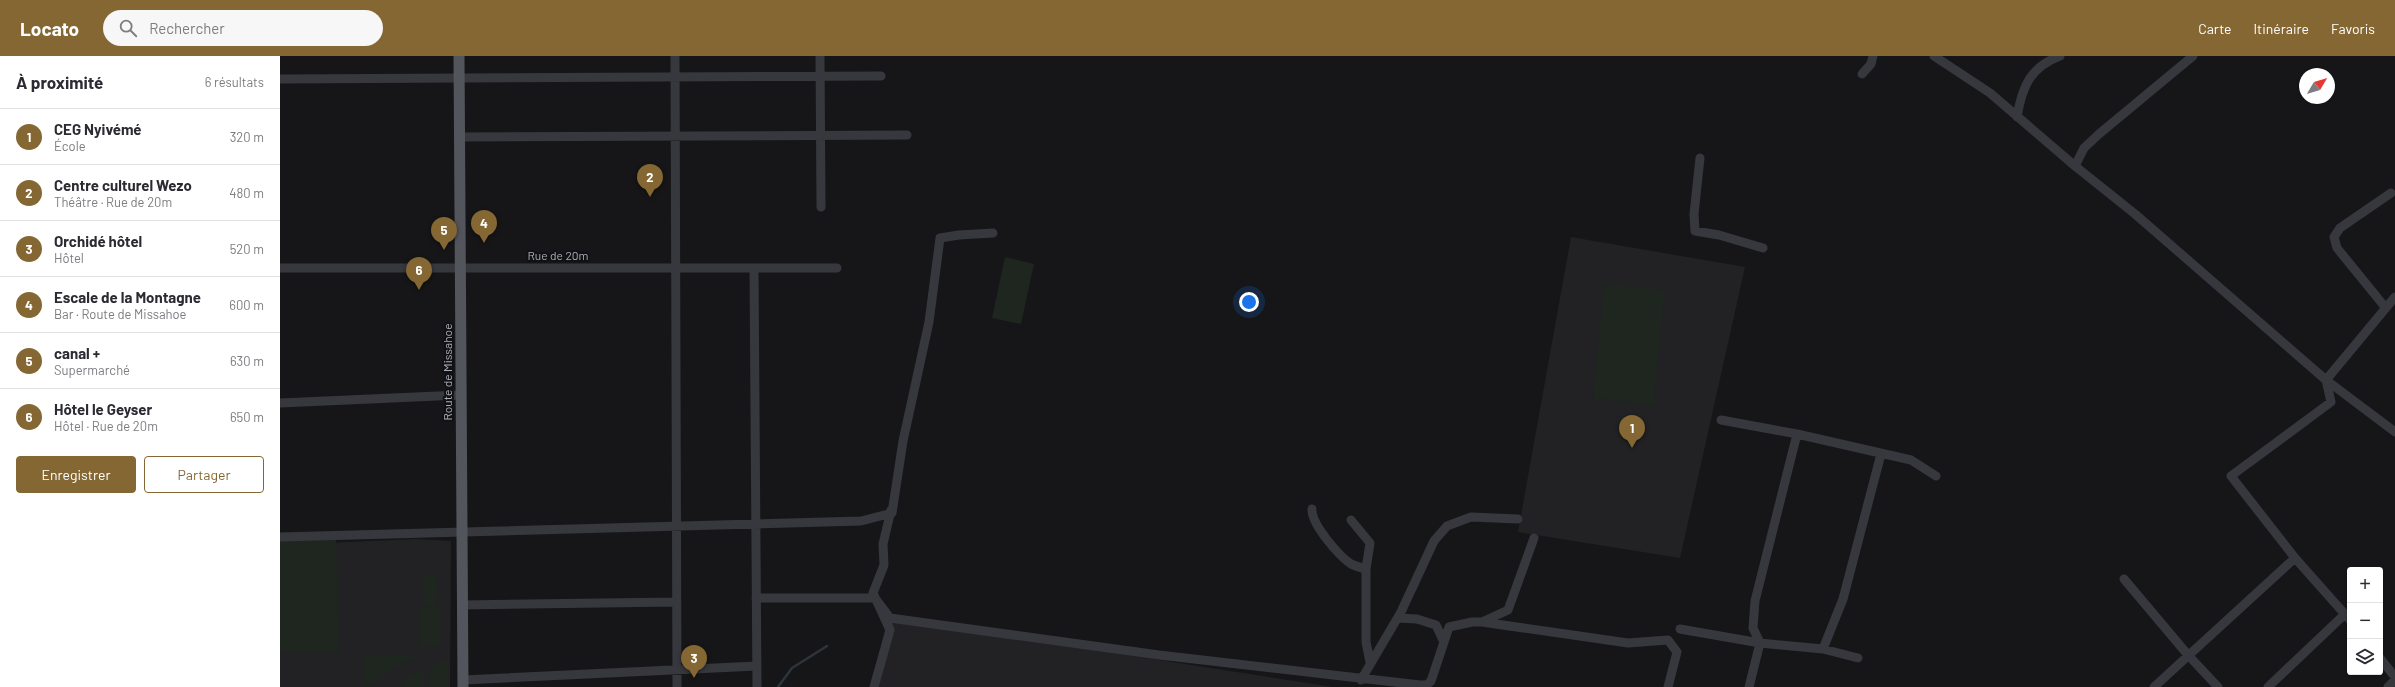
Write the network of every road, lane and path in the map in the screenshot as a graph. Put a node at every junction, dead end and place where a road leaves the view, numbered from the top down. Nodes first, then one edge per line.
1 (459, 56) edge
2 (675, 56) edge
3 (820, 56) edge
4 (1873, 56) edge
5 (1934, 56) edge
6 (2060, 56) edge
7 (2193, 56) edge
8 (1862, 74) dead end
9 (820, 76) junction
10 (881, 76) dead end
11 (459, 77) junction
12 (675, 77) junction
13 (280, 79) edge
14 (2017, 117) junction
15 (906, 135) dead end
16 (675, 136) junction
17 (820, 136) junction
18 (460, 137) junction
19 (1700, 158) dead end
20 (2075, 166) junction
21 (2391, 192) dead end
22 (821, 207) dead end
23 (993, 233) dead end
24 (1763, 248) dead end
25 (280, 268) edge
26 (460, 268) junction
27 (676, 268) junction
28 (837, 268) dead end
29 (754, 269) junction
30 (2395, 297) edge
31 (2385, 307) junction
32 (928, 346) dead end
33 (2326, 380) junction
34 (460, 395) junction
35 (280, 403) edge
36 (1721, 420) dead end
37 (2394, 428) edge
38 (1797, 434) junction
39 (1881, 454) junction
40 (1936, 476) dead end
41 (1312, 509) dead end
42 (1518, 519) dead end
43 (1351, 520) dead end
44 (755, 524) junction
45 (676, 526) junction
46 (462, 532) junction
47 (280, 537) edge
48 (1534, 538) dead end
49 (2295, 558) junction
50 (1366, 569) junction
51 (2124, 579) dead end
52 (756, 598) junction
53 (677, 602) junction
54 (462, 605) junction
55 (2347, 617) edge
56 (890, 618) junction
57 (1398, 618) junction
58 (1482, 622) junction
59 (1680, 629) dead end
60 (1444, 642) junction
61 (1760, 643) junction
62 (1823, 649) junction
63 (2188, 656) junction
64 (1858, 658) dead end
65 (1370, 662) junction
66 (2383, 662) edge
67 (757, 666) junction
68 (677, 670) junction
69 (2395, 679) edge
70 (1361, 680) junction
71 (463, 683) edge
72 (677, 687) edge
73 (757, 687) edge
74 (875, 687) edge
75 (1668, 687) edge
76 (1749, 687) edge
77 (2154, 687) edge
78 (2218, 687) edge
79 (2268, 687) edge
80 (2388, 687) edge

1 - 11 main road, Route de Missahoe
2 - 12 street
3 - 9 street
4 - 8 street
5 - 14 street
6 - 14 street
7 - 20 street
9 - 10 street
9 - 12 street
9 - 17 street
11 - 12 street
11 - 13 street
11 - 18 main road, Route de Missahoe
12 - 16 street
14 - 20 street
15 - 17 street
16 - 17 street
16 - 18 street
16 - 27 street
17 - 22 street
18 - 26 main road, Route de Missahoe
19 - 24 street
20 - 33 street
21 - 31 street
23 - 44 street
25 - 26 street, Rue de 20m
26 - 27 street, Rue de 20m
26 - 34 main road, Route de Missahoe
27 - 29 street, Rue de 20m
27 - 45 street
28 - 29 street, Rue de 20m
29 - 44 street
30 - 31 street
31 - 33 street
32 - 74 street
33 - 37 street
33 - 49 street
34 - 35 street
34 - 46 main road, Route de Missahoe
36 - 38 street
38 - 39 street
38 - 61 street
39 - 40 street
39 - 62 street
41 - 50 street
42 - 57 street
43 - 50 street
44 - 45 street
44 - 52 street
45 - 46 street
45 - 53 street
46 - 47 street
46 - 54 main road, Route de Missahoe
48 - 58 street
49 - 55 street
49 - 63 street
50 - 65 street
51 - 63 street
52 - 56 street
52 - 67 street
53 - 54 street
53 - 68 street
54 - 71 main road, Route de Missahoe
55 - 79 street
56 - 70 street
56 - 74 street
57 - 60 street
57 - 65 street
58 - 60 street
58 - 75 street
59 - 61 street
60 - 70 street
61 - 62 street
61 - 76 street
62 - 64 street
63 - 77 street
63 - 78 street
65 - 70 street
66 - 69 street
67 - 68 street
67 - 73 street
68 - 71 street
68 - 72 street
69 - 80 street

